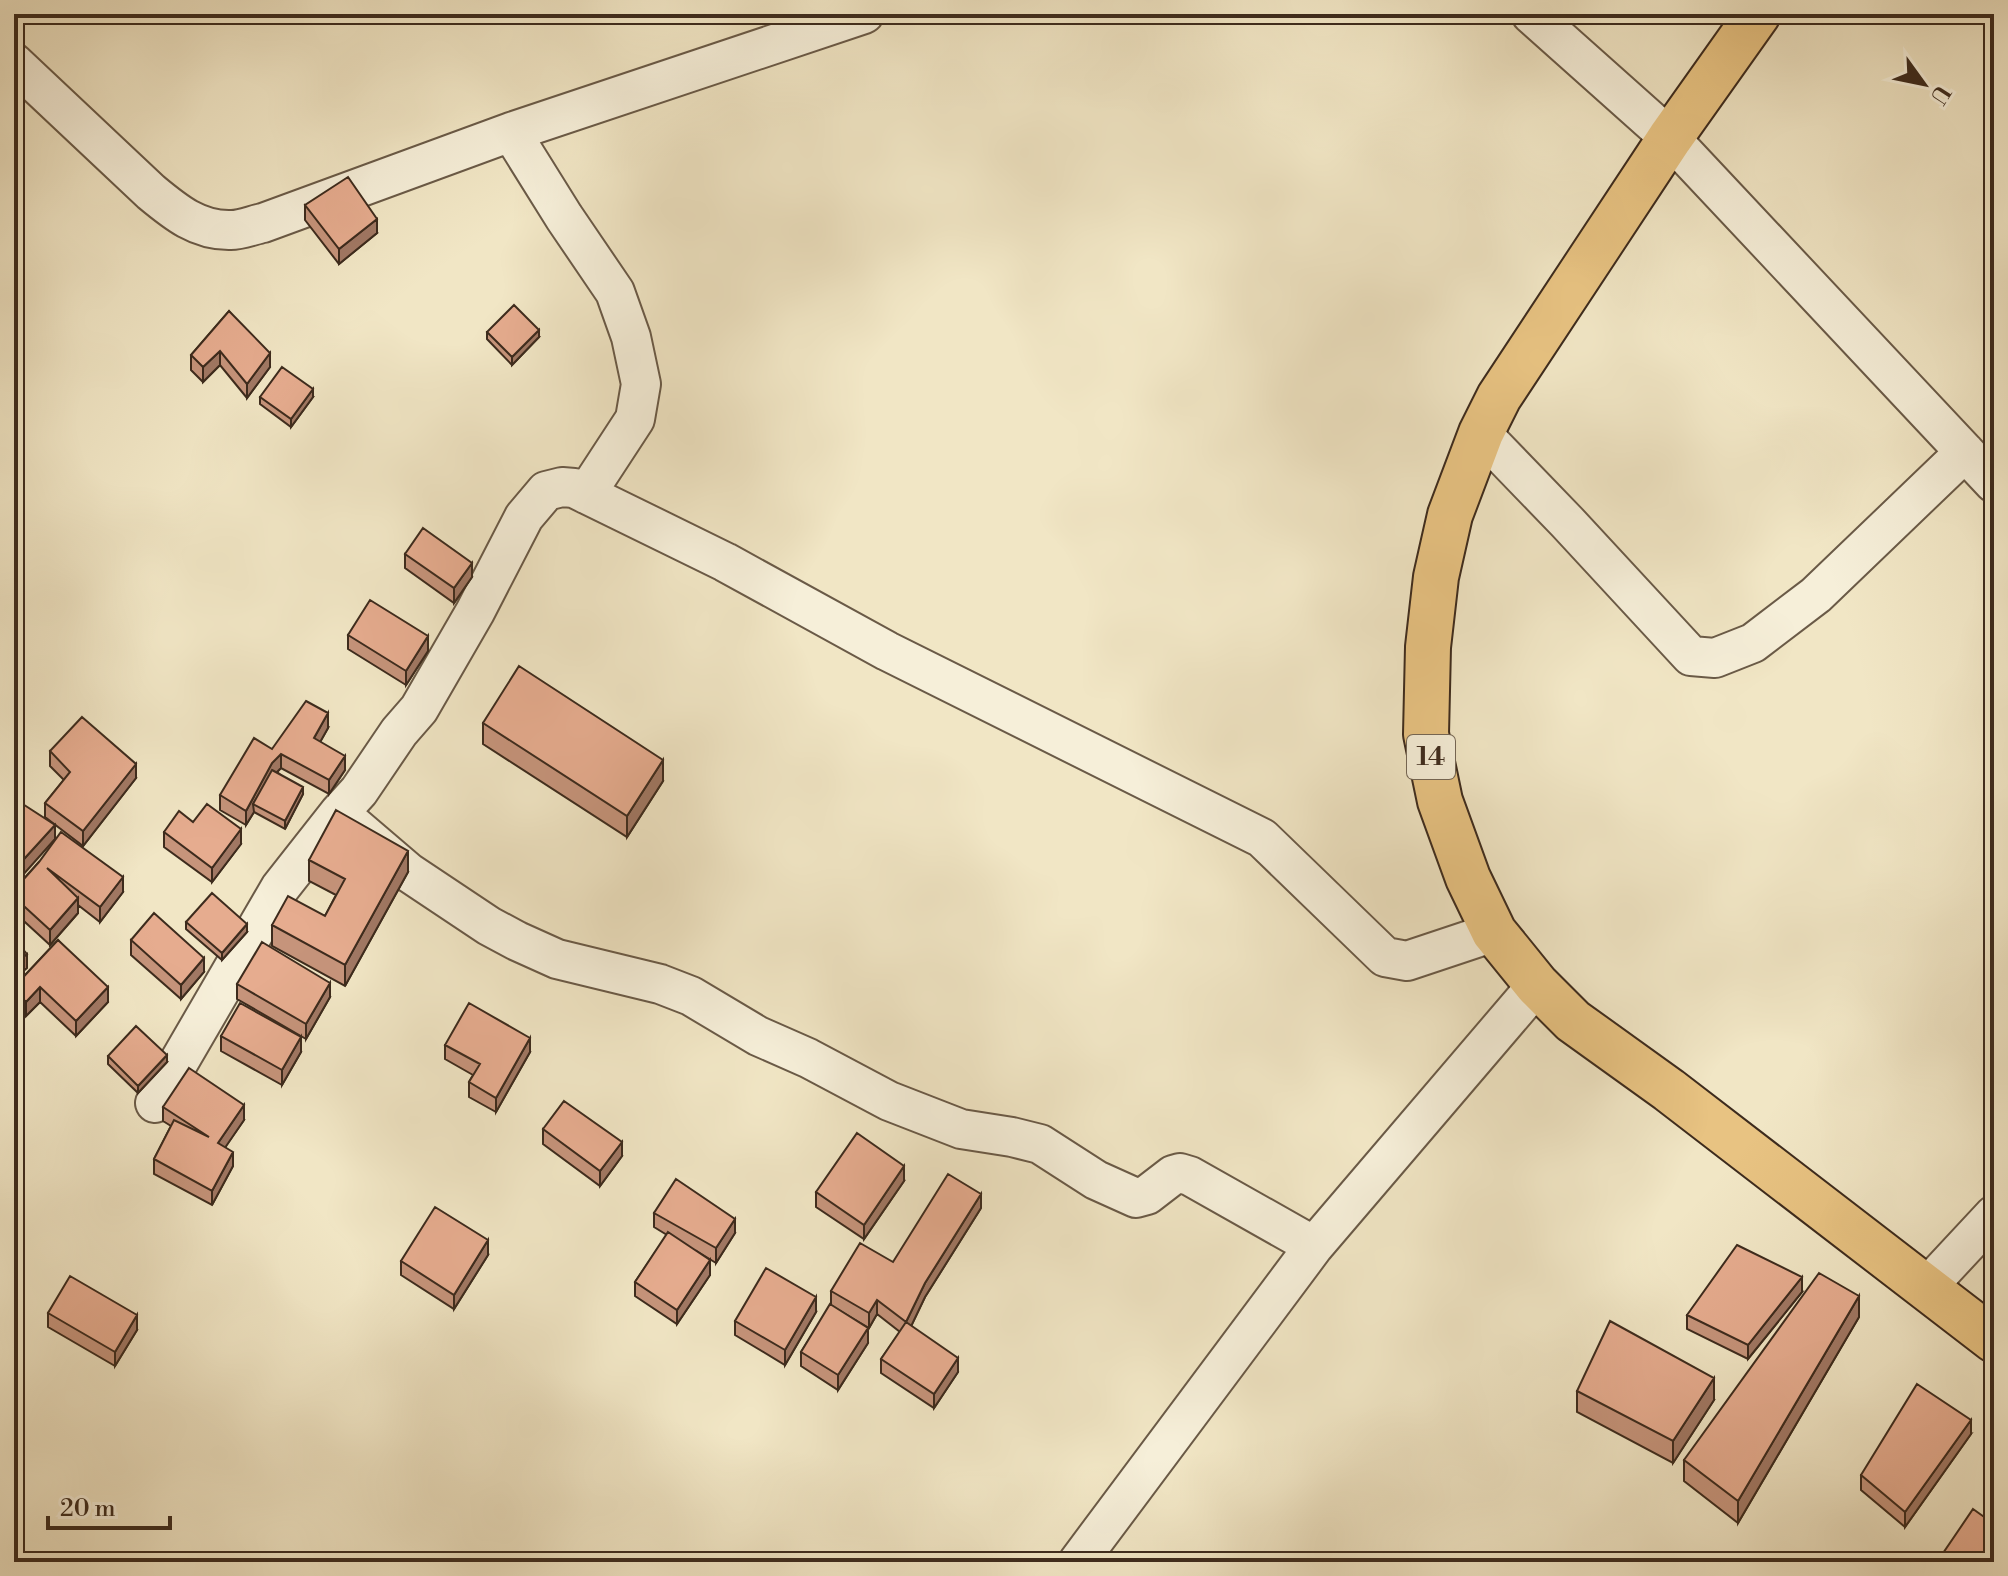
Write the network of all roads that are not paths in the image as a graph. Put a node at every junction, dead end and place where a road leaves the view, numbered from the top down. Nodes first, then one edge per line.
1 (864, 14) edge
2 (1531, 14) edge
3 (1758, 14) edge
4 (14, 63) edge
5 (511, 132) junction
6 (1670, 138) junction
7 (1481, 433) junction
8 (1965, 452) junction
9 (1994, 483) edge
10 (586, 494) junction
11 (339, 813) junction
12 (1494, 932) junction
13 (1537, 985) junction
14 (155, 1103) dead end
15 (1994, 1215) edge
16 (1314, 1246) junction
17 (1926, 1288) junction
18 (1994, 1340) edge
19 (1078, 1562) edge

1 - 5 street
2 - 6 street
3 - 6 highway, 14
4 - 5 street
5 - 10 street
6 - 7 highway, 14
6 - 8 street
7 - 8 street
7 - 12 highway, 14
8 - 9 street
10 - 11 street
10 - 12 street
11 - 14 street
11 - 16 street
12 - 13 highway, 14
13 - 16 street
13 - 17 highway, 14
15 - 17 street
16 - 19 street
17 - 18 highway, 14

